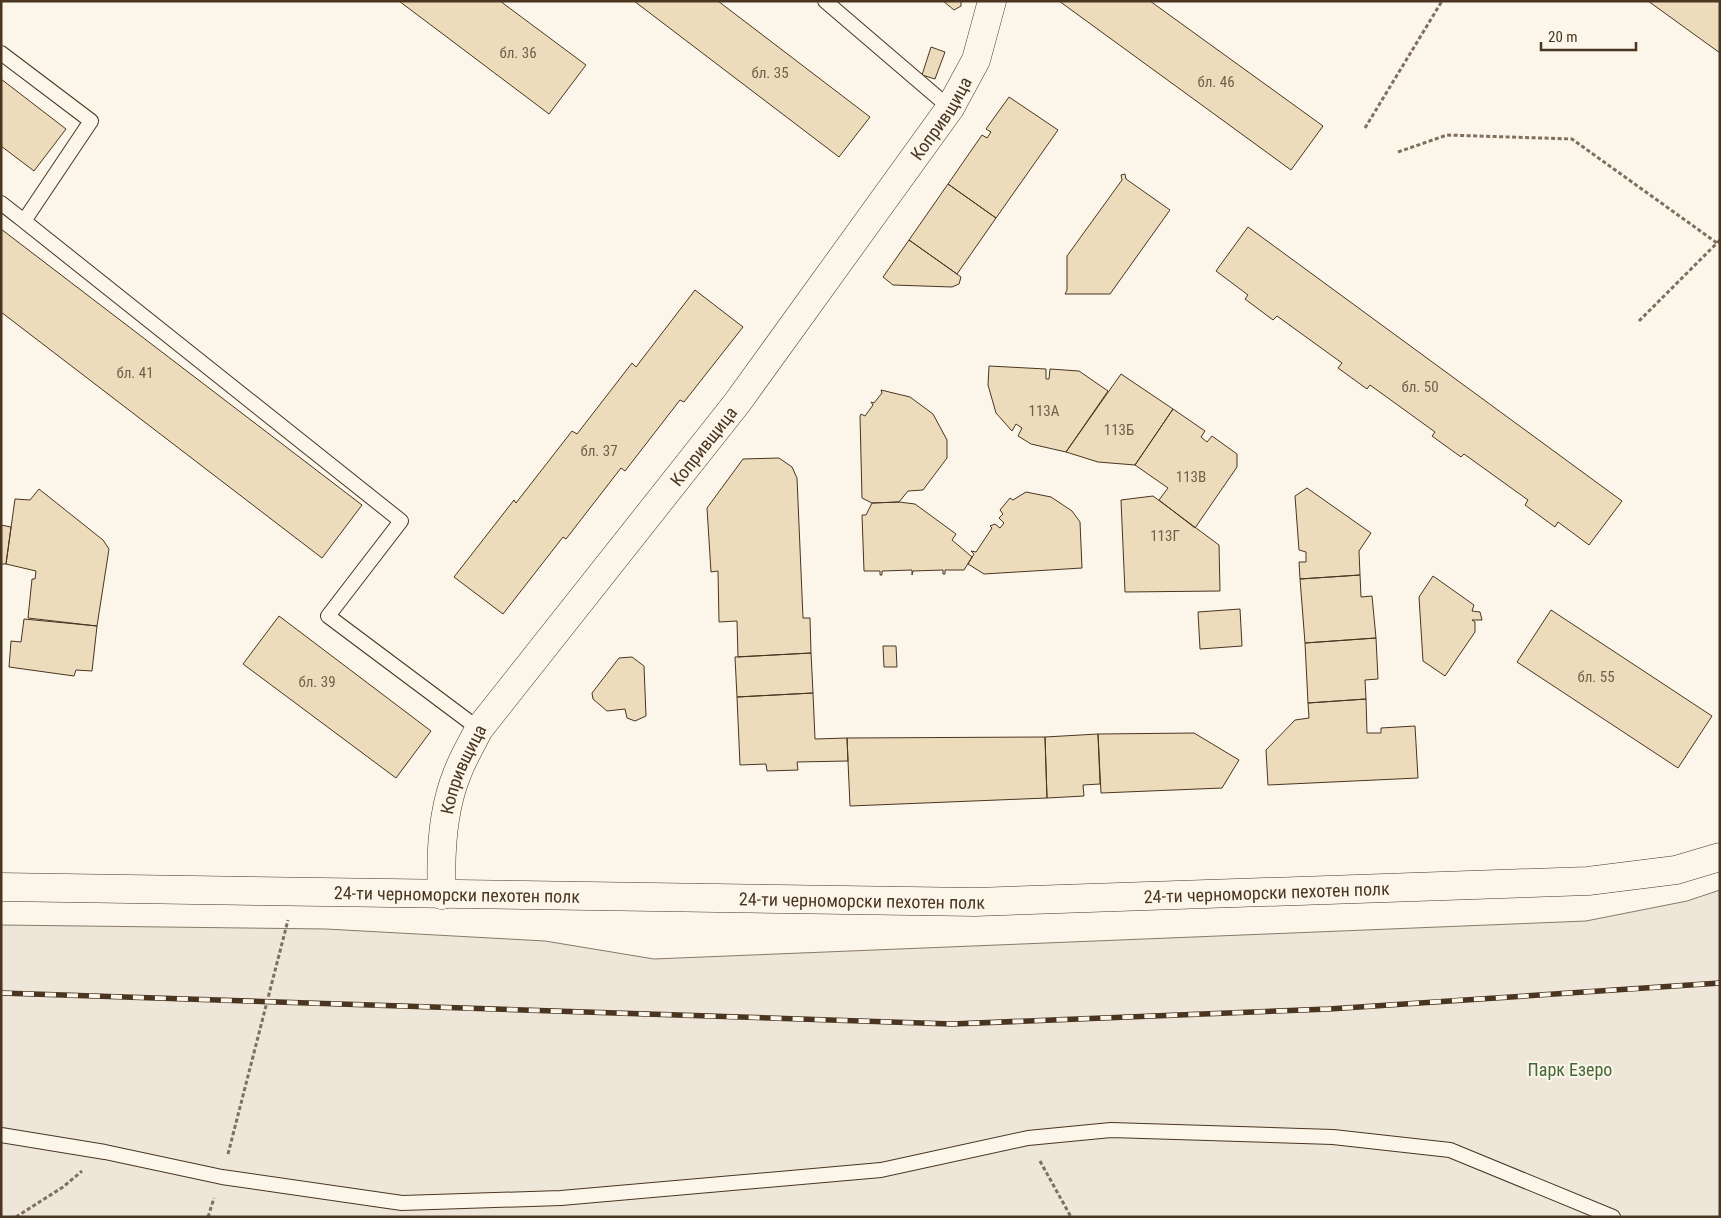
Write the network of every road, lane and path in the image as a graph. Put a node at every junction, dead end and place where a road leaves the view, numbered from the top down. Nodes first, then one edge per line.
1 (824, 1) edge
2 (992, 1) edge
3 (1442, 1) edge
4 (1, 53) edge
5 (950, 108) junction
6 (1364, 128) dead end
7 (1398, 152) dead end
8 (1, 203) edge
9 (24, 221) junction
10 (1719, 242) edge
11 (1639, 322) dead end
12 (479, 729) junction
13 (1720, 857) edge
14 (1, 887) edge
15 (295, 893) junction
16 (442, 894) junction
17 (1, 1135) edge
18 (1028, 1138) junction
19 (105, 1152) junction
20 (222, 1177) junction
21 (16, 1217) edge
22 (208, 1217) edge
23 (1070, 1217) edge
24 (1613, 1217) edge

1 - 5 lane
2 - 5 main road, Копривщица
3 - 6 path
4 - 9 lane
5 - 12 main road, Копривщица
7 - 10 path
8 - 9 lane
9 - 12 lane
10 - 11 path
12 - 16 main road, Копривщица
13 - 16 main road, 24-ти черноморски пехотен полк
14 - 15 main road, 24-ти черноморски пехотен полк
15 - 16 main road, 24-ти черноморски пехотен полк
15 - 20 path
17 - 19 lane
18 - 20 lane
18 - 23 path
18 - 24 lane
19 - 20 lane
19 - 21 path
20 - 22 path

